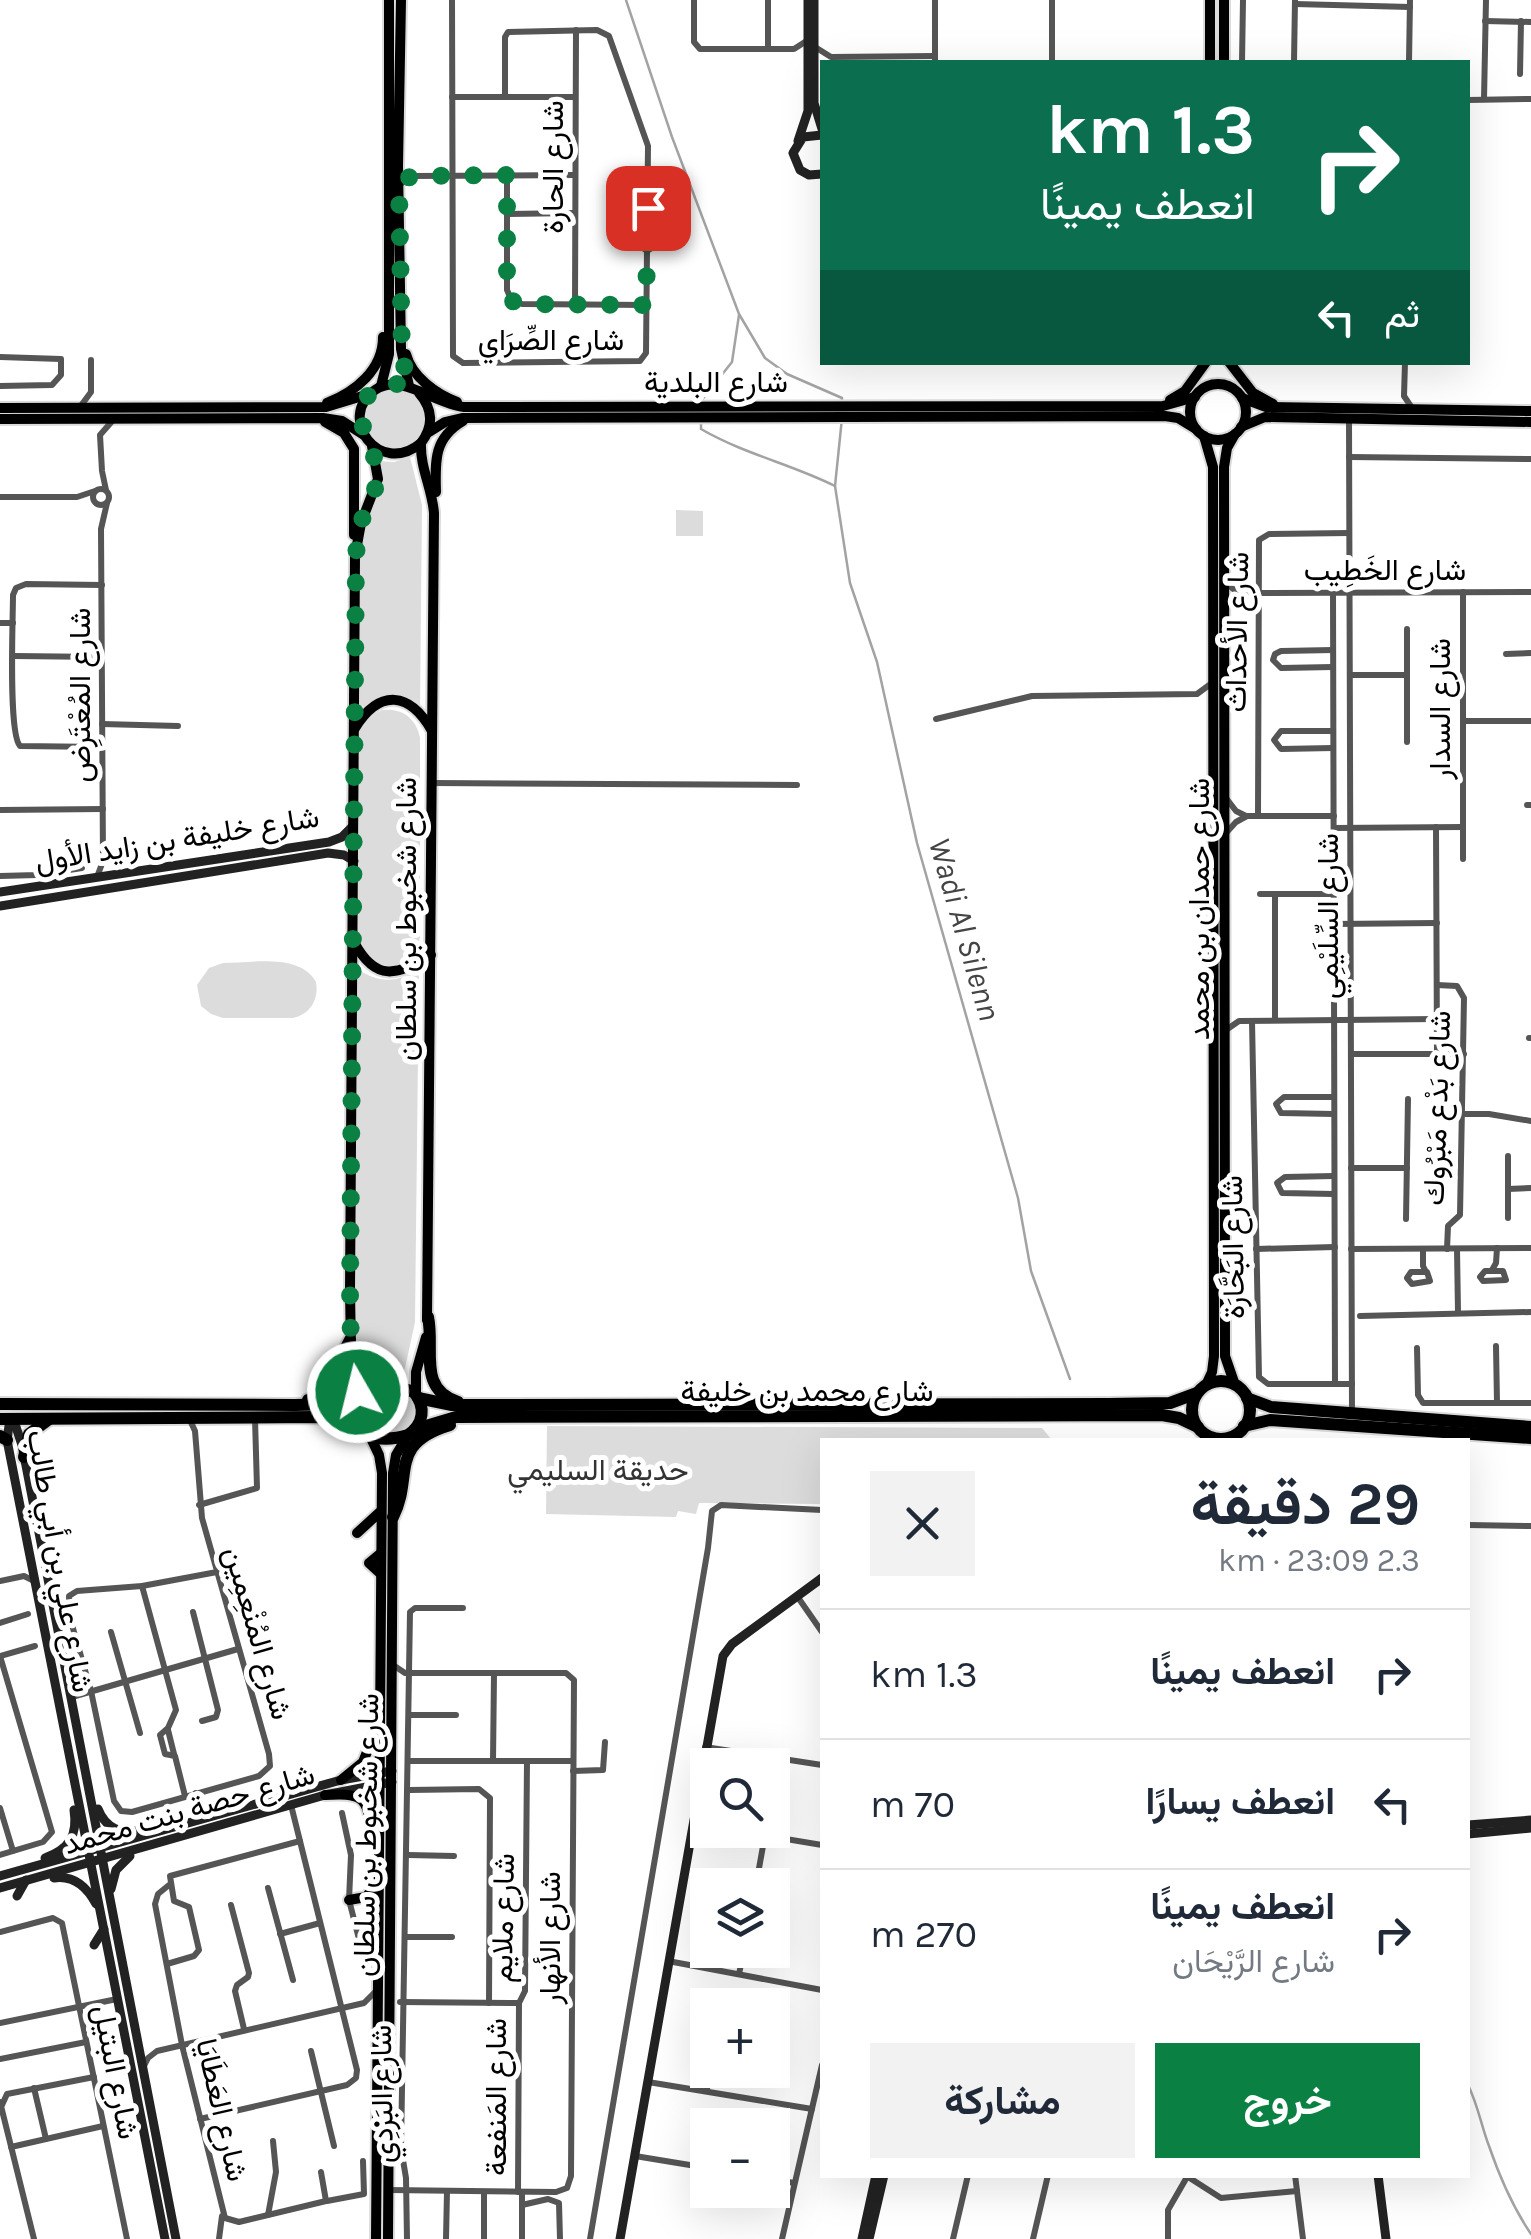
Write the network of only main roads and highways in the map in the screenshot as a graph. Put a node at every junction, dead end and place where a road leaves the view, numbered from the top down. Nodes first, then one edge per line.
1 (389, 0) edge
2 (401, 0) edge
3 (811, 0) edge
4 (1210, 0) edge
5 (1224, 0) edge
6 (389, 24) junction
7 (811, 43) junction
8 (1212, 60) edge
9 (1224, 60) edge
10 (399, 86) junction
11 (388, 116) junction
12 (820, 125) edge
13 (820, 132) edge
14 (798, 141) junction
15 (820, 174) edge
16 (388, 202) junction
17 (399, 209) junction
18 (400, 258) junction
19 (1205, 365) edge
20 (1208, 365) edge
21 (1228, 365) edge
22 (1229, 365) edge
23 (381, 386) junction
24 (414, 390) junction
25 (1238, 393) junction
26 (370, 394) junction
27 (1196, 395) junction
28 (1141, 405) junction
29 (1284, 407) junction
30 (0, 408) edge
31 (874, 411) junction
32 (1531, 411) edge
33 (470, 412) junction
34 (316, 413) junction
35 (0, 419) edge
36 (1531, 422) edge
37 (1238, 430) junction
38 (428, 433) junction
39 (1200, 433) junction
40 (368, 440) junction
41 (421, 444) junction
42 (434, 512) junction
43 (356, 556) junction
44 (355, 728) junction
45 (432, 732) junction
46 (354, 824) junction
47 (298, 846) junction
48 (354, 862) junction
49 (176, 864) junction
50 (262, 864) junction
51 (49, 884) junction
52 (0, 892) edge
53 (84, 892) junction
54 (71, 894) junction
55 (0, 904) edge
56 (353, 942) junction
57 (431, 955) junction
58 (428, 1317) junction
59 (350, 1340) junction
60 (1234, 1385) junction
61 (1202, 1389) junction
62 (417, 1396) junction
63 (357, 1397) junction
64 (1247, 1398) junction
65 (102, 1404) junction
66 (0, 1405) edge
67 (470, 1405) junction
68 (295, 1406) junction
69 (487, 1417) junction
70 (5, 1419) edge
71 (49, 1419) junction
72 (357, 1426) junction
73 (1244, 1426) junction
74 (1531, 1426) edge
75 (1198, 1427) junction
76 (412, 1432) junction
77 (370, 1436) junction
78 (3, 1438) edge
79 (1220, 1438) edge
80 (1226, 1438) edge
81 (1531, 1438) edge
82 (24, 1457) junction
83 (387, 1514) junction
84 (357, 1533) dead end
85 (820, 1579) edge
86 (380, 1678) junction
87 (380, 1708) junction
88 (392, 1758) junction
89 (72, 1772) junction
90 (86, 1772) junction
91 (392, 1776) junction
92 (377, 1777) junction
93 (341, 1780) junction
94 (325, 1796) junction
95 (1531, 1824) edge
96 (1470, 1825) edge
97 (169, 1828) junction
98 (1470, 1834) edge
99 (159, 1844) junction
100 (101, 1848) junction
101 (88, 1852) junction
102 (378, 1855) junction
103 (103, 1860) junction
104 (91, 1863) junction
105 (20, 1871) junction
106 (2, 1874) edge
107 (26, 1880) junction
108 (378, 1883) junction
109 (0, 1888) edge
110 (17, 1896) dead end
111 (100, 1909) junction
112 (378, 1913) junction
113 (104, 1929) junction
114 (118, 1936) junction
115 (94, 1945) dead end
116 (876, 2178) edge
117 (883, 2178) edge
118 (1378, 2178) edge
119 (868, 2236) edge
120 (165, 2239) edge
121 (176, 2239) edge
122 (376, 2239) edge
123 (388, 2239) edge
124 (620, 2239) edge
125 (1386, 2239) edge

1 - 6 main road
2 - 10 main road
3 - 7 main road
4 - 8 main road
5 - 9 main road
6 - 10 main road
6 - 11 main road
7 - 12 main road
7 - 14 main road
10 - 17 main road
11 - 16 main road
11 - 17 main road
13 - 14 main road
14 - 15 main road
16 - 23 main road
16 - 34 main road
17 - 18 main road
18 - 24 main road
18 - 33 main road
19 - 28 main road
20 - 27 main road
21 - 25 main road
22 - 29 main road
23 - 24 main road
23 - 26 main road
24 - 33 main road, شارع البلدية
24 - 38 main road
25 - 27 main road
25 - 29 main road
25 - 37 main road
26 - 34 main road
26 - 40 main road
27 - 28 main road, شارع البلدية
27 - 39 main road
28 - 31 main road, شارع البلدية
29 - 32 main road
30 - 34 main road
31 - 33 main road, شارع البلدية
31 - 39 main road, شارع البلدية
33 - 38 main road, شارع البلدية
33 - 42 main road
34 - 35 main road
34 - 40 main road
34 - 43 main road
36 - 37 main road
37 - 39 main road
37 - 60 main road, شارع حمدان بن محمد
38 - 41 main road
39 - 61 main road, شارع حمدان بن محمد
40 - 41 main road
40 - 43 main road, شارع شخبوط بن سلطان
41 - 42 main road, شارع شخبوط بن سلطان
42 - 45 main road, شارع شخبوط بن سلطان
43 - 44 main road, شارع شخبوط بن سلطان
44 - 45 main road
44 - 46 main road, شارع شخبوط بن سلطان
45 - 57 main road, شارع شخبوط بن سلطان
46 - 47 main road, شارع خليفة بن زايد الأول
46 - 48 main road, شارع شخبوط بن سلطان
47 - 49 main road, شارع خليفة بن زايد الأول
47 - 50 main road
48 - 50 main road, شارع خليفة بن زايد الأول
48 - 56 main road, شارع شخبوط بن سلطان
49 - 51 main road, شارع خليفة بن زايد الأول
49 - 53 main road
50 - 53 main road, شارع خليفة بن زايد الأول
51 - 52 main road, شارع خليفة بن زايد الأول
51 - 54 main road
51 - 55 main road
53 - 54 main road, شارع خليفة بن زايد الأول
54 - 55 main road, شارع خليفة بن زايد الأول
56 - 57 main road
56 - 59 main road, شارع شخبوط بن سلطان
57 - 58 main road, شارع شخبوط بن سلطان
58 - 62 main road, شارع شخبوط بن سلطان
58 - 67 highway
59 - 63 main road, شارع شخبوط بن سلطان
59 - 68 highway
60 - 61 highway
60 - 64 highway
61 - 67 highway, شارع محمد بن خليفة
61 - 75 highway
62 - 63 highway
62 - 67 highway, شارع محمد بن خليفة
62 - 76 highway
63 - 68 highway
63 - 72 highway
64 - 73 highway
64 - 74 highway
65 - 66 highway
65 - 68 highway
65 - 70 highway
66 - 70 highway
69 - 75 highway, شارع محمد بن خليفة
69 - 76 highway, شارع محمد بن خليفة
69 - 83 highway
70 - 71 highway
70 - 78 main road, شارع علي بن أبي طالب
70 - 82 main road, شارع علي بن أبي طالب
71 - 72 highway
71 - 82 highway
72 - 77 highway
73 - 80 highway
73 - 81 highway
75 - 79 highway
76 - 77 highway
76 - 83 main road, شارع شخبوط بن سلطان
77 - 83 main road, شارع شخبوط بن سلطان
78 - 89 main road, شارع علي بن أبي طالب
82 - 90 main road, شارع علي بن أبي طالب
83 - 84 main road
83 - 86 main road, شارع شخبوط بن سلطان
83 - 88 main road, شارع شخبوط بن سلطان
85 - 124 main road
86 - 87 main road, شارع شخبوط بن سلطان
86 - 88 main road
87 - 92 main road, شارع شخبوط بن سلطان
87 - 93 main road
88 - 91 main road, شارع شخبوط بن سلطان
89 - 101 main road, شارع علي بن أبي طالب
89 - 105 main road
90 - 97 main road
90 - 100 main road, شارع علي بن أبي طالب
91 - 92 main road, شارع حصة بنت محمد
91 - 123 main road, شارع شخبوط بن سلطان
92 - 93 main road, شارع حصة بنت محمد
92 - 94 main road, شارع حصة بنت محمد
92 - 102 main road, شارع شخبوط بن سلطان
93 - 97 main road, شارع حصة بنت محمد
94 - 99 main road, شارع حصة بنت محمد
94 - 102 main road
95 - 96 main road
95 - 98 main road
97 - 100 main road, شارع حصة بنت محمد
99 - 103 main road, شارع حصة بنت محمد
99 - 114 main road
100 - 101 main road, شارع حصة بنت محمد
100 - 103 main road, شارع علي بن أبي طالب
101 - 104 main road, شارع علي بن أبي طالب
101 - 105 main road, شارع حصة بنت محمد
102 - 108 main road, شارع شخبوط بن سلطان
103 - 104 main road, شارع حصة بنت محمد
103 - 114 main road, شارع علي بن أبي طالب
104 - 107 main road, شارع حصة بنت محمد
104 - 111 main road, شارع علي بن أبي طالب
105 - 106 main road, شارع حصة بنت محمد
107 - 109 main road, شارع حصة بنت محمد
107 - 110 main road
107 - 111 main road
108 - 112 main road, شارع شخبوط بن سلطان
108 - 112 main road
111 - 113 main road, شارع علي بن أبي طالب
112 - 122 main road, شارع شخبوط بن سلطان
113 - 115 main road
113 - 120 main road, شارع علي بن أبي طالب
114 - 121 main road, شارع علي بن أبي طالب
116 - 119 main road
117 - 119 main road
118 - 125 main road

